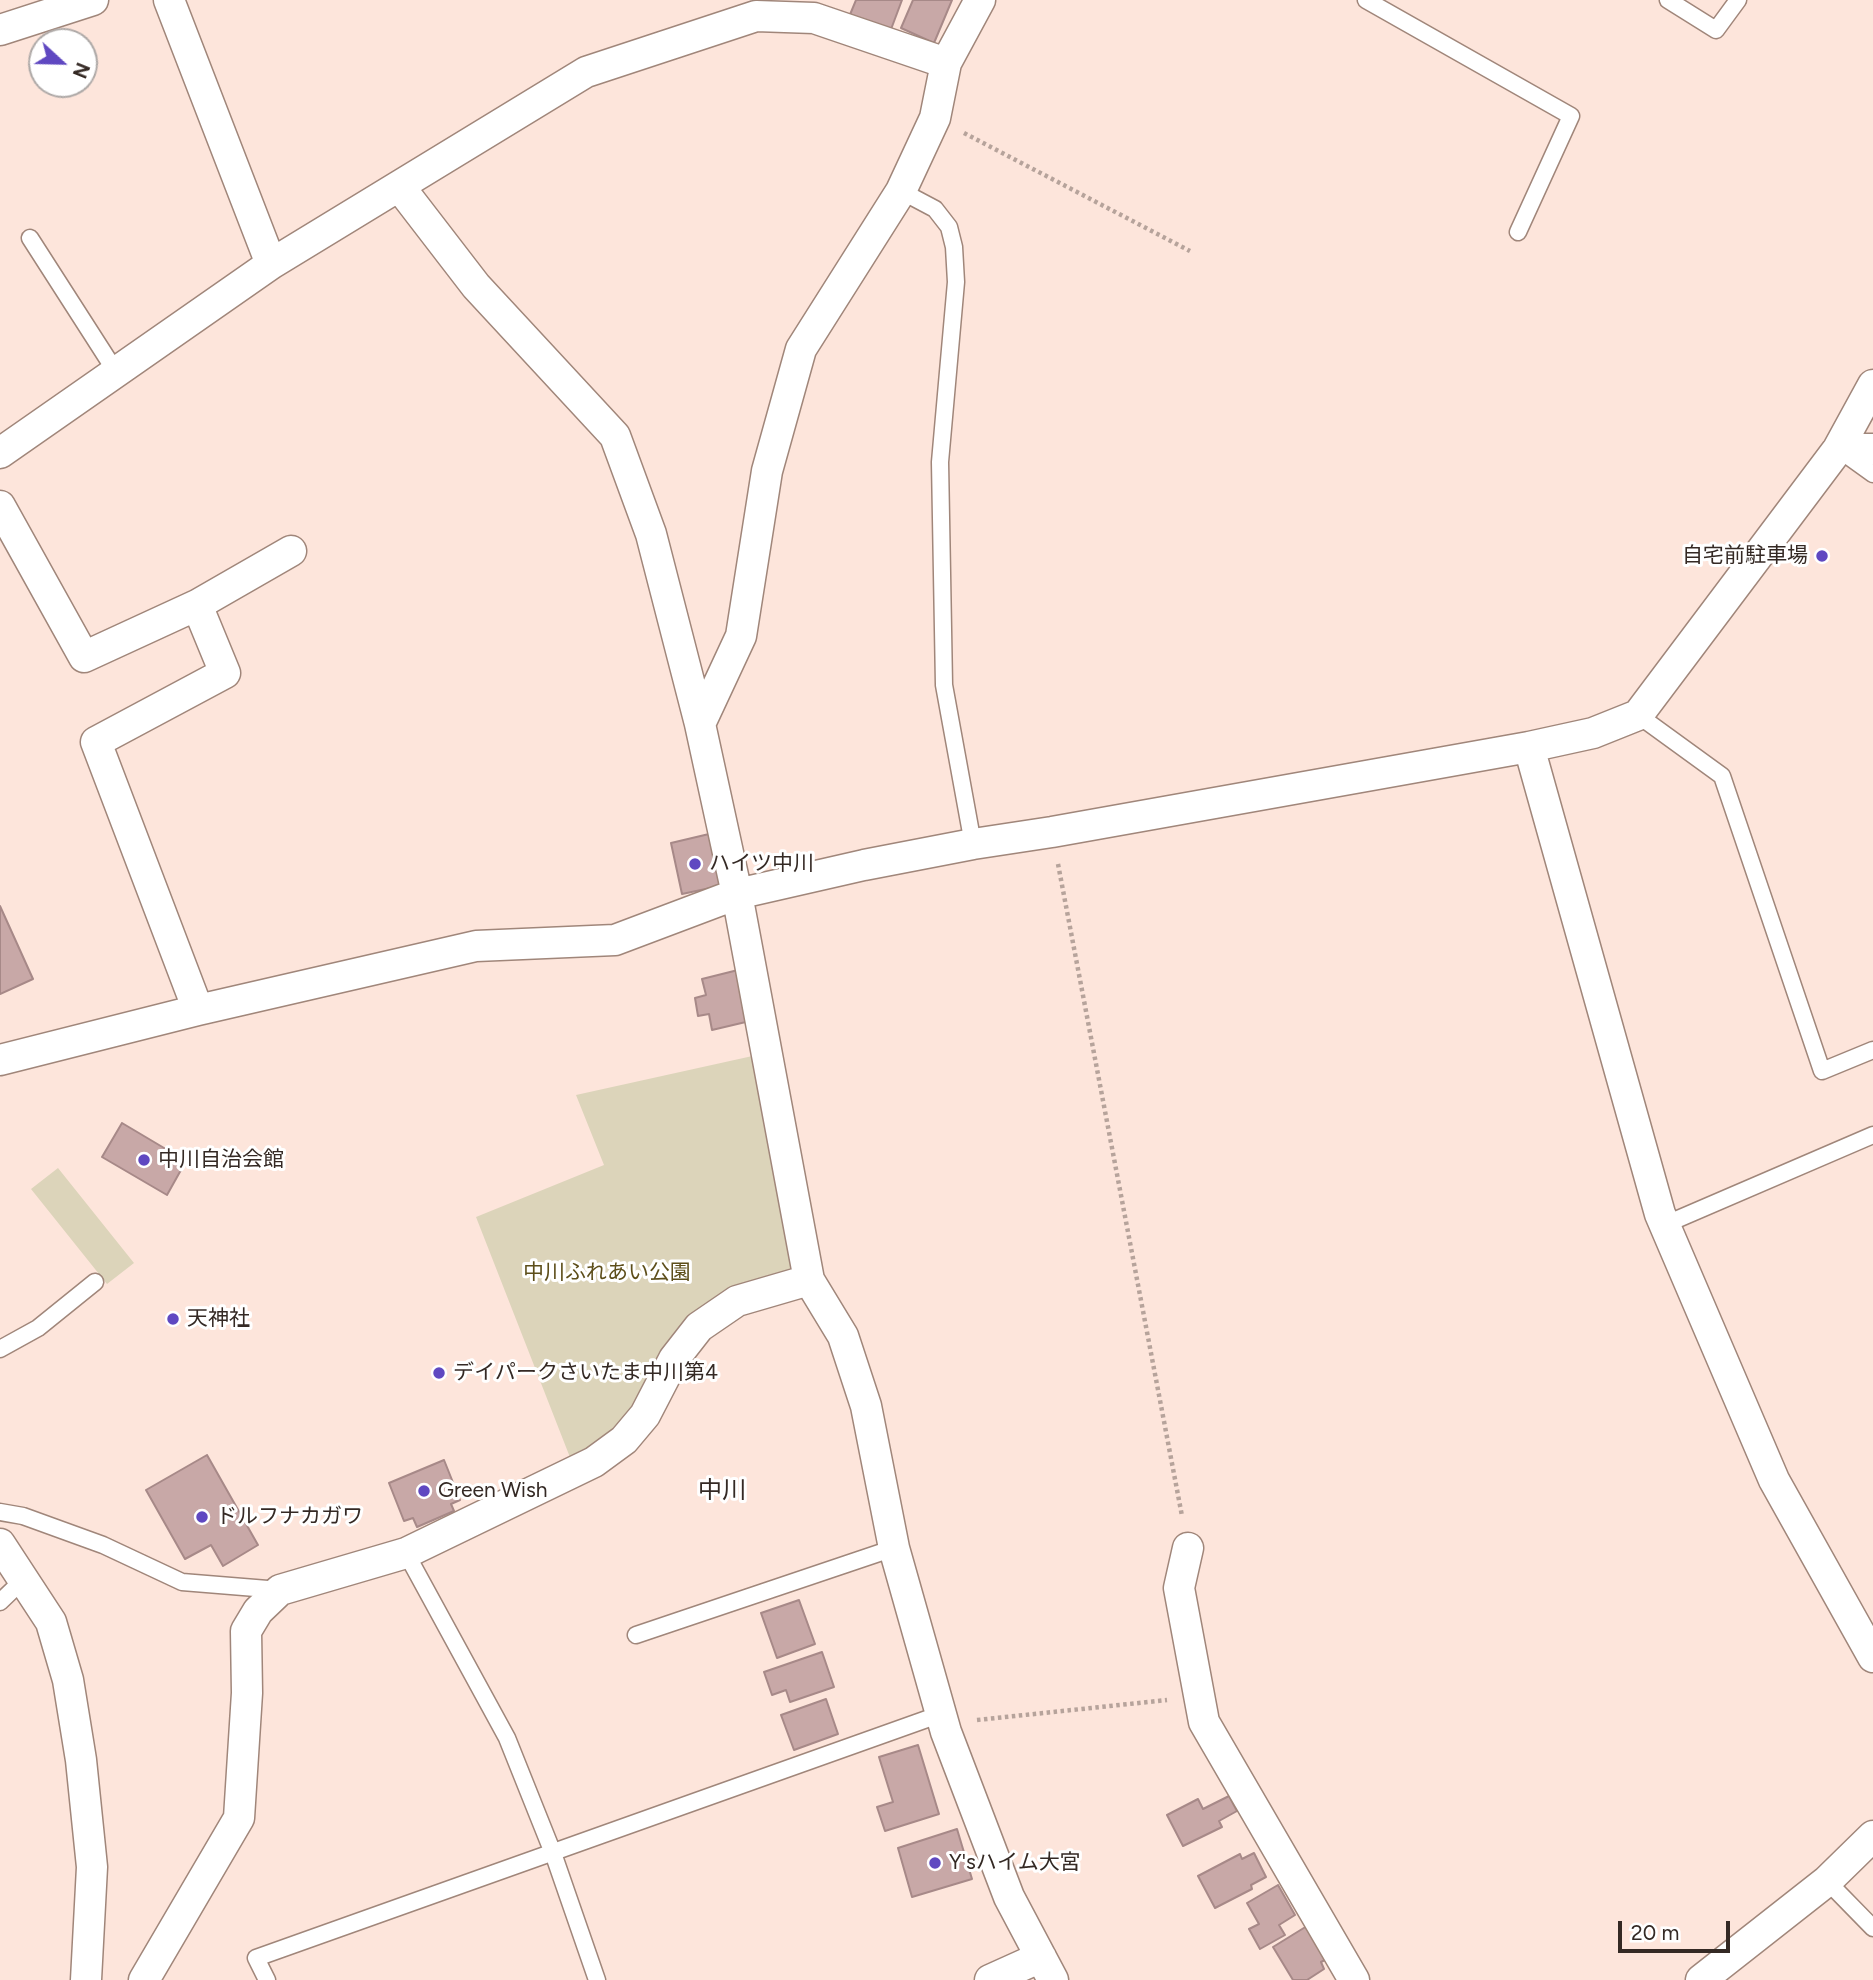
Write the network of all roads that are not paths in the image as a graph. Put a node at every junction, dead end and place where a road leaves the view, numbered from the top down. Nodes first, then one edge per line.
1 (93, 0) edge
2 (169, 0) edge
3 (980, 0) edge
4 (1366, 0) edge
5 (1668, 0) edge
6 (1738, 0) edge
7 (772, 8) edge
8 (0, 30) edge
9 (946, 63) junction
10 (399, 186) junction
11 (901, 191) junction
12 (1518, 232) dead end
13 (30, 238) dead end
14 (271, 264) junction
15 (116, 372) junction
16 (1873, 386) edge
17 (1838, 449) junction
18 (1873, 449) edge
19 (0, 453) edge
20 (1873, 474) edge
21 (0, 506) edge
22 (291, 551) dead end
23 (197, 605) junction
24 (1638, 715) junction
25 (701, 724) junction
26 (1530, 747) junction
27 (973, 844) junction
28 (737, 894) junction
29 (198, 1010) junction
30 (1873, 1050) edge
31 (0, 1060) edge
32 (1873, 1135) edge
33 (1664, 1225) junction
34 (809, 1280) junction
35 (94, 1282) dead end
36 (0, 1349) edge
37 (0, 1513) edge
38 (0, 1544) edge
39 (894, 1548) junction
40 (1188, 1548) road end
41 (406, 1553) junction
42 (24, 1579) junction
43 (280, 1590) junction
44 (0, 1602) edge
45 (636, 1635) dead end
46 (1873, 1657) edge
47 (942, 1719) junction
48 (1873, 1836) edge
49 (553, 1853) junction
50 (1827, 1881) junction
51 (1873, 1928) edge
52 (1047, 1968) edge
53 (1346, 1977) edge
54 (86, 1980) edge
55 (144, 1980) edge
56 (267, 1980) edge
57 (597, 1980) edge
58 (990, 1980) edge
59 (1702, 1980) edge

1 - 8 street
2 - 14 street
3 - 9 street
4 - 12 lane
5 - 6 lane
7 - 9 street
7 - 10 street
9 - 11 street
10 - 14 street
10 - 25 street
11 - 25 street
11 - 27 lane
13 - 15 lane
14 - 15 street
15 - 19 street
16 - 17 street
17 - 18 street
17 - 20 lane
17 - 24 street
21 - 23 street
22 - 23 street
23 - 29 street
24 - 26 street
24 - 30 lane
25 - 28 street
26 - 27 street
26 - 33 street
27 - 28 street
28 - 29 street
28 - 34 street
29 - 31 street
32 - 33 lane
33 - 46 street
34 - 39 street
34 - 41 street
35 - 36 lane
37 - 43 lane
38 - 42 street
39 - 45 lane
39 - 47 street
40 - 53 street
41 - 43 street
41 - 49 lane
42 - 44 lane
42 - 54 street
43 - 55 street
47 - 49 lane
47 - 52 street
48 - 50 street
49 - 56 lane
49 - 57 lane
50 - 51 lane
50 - 59 street
52 - 58 street

